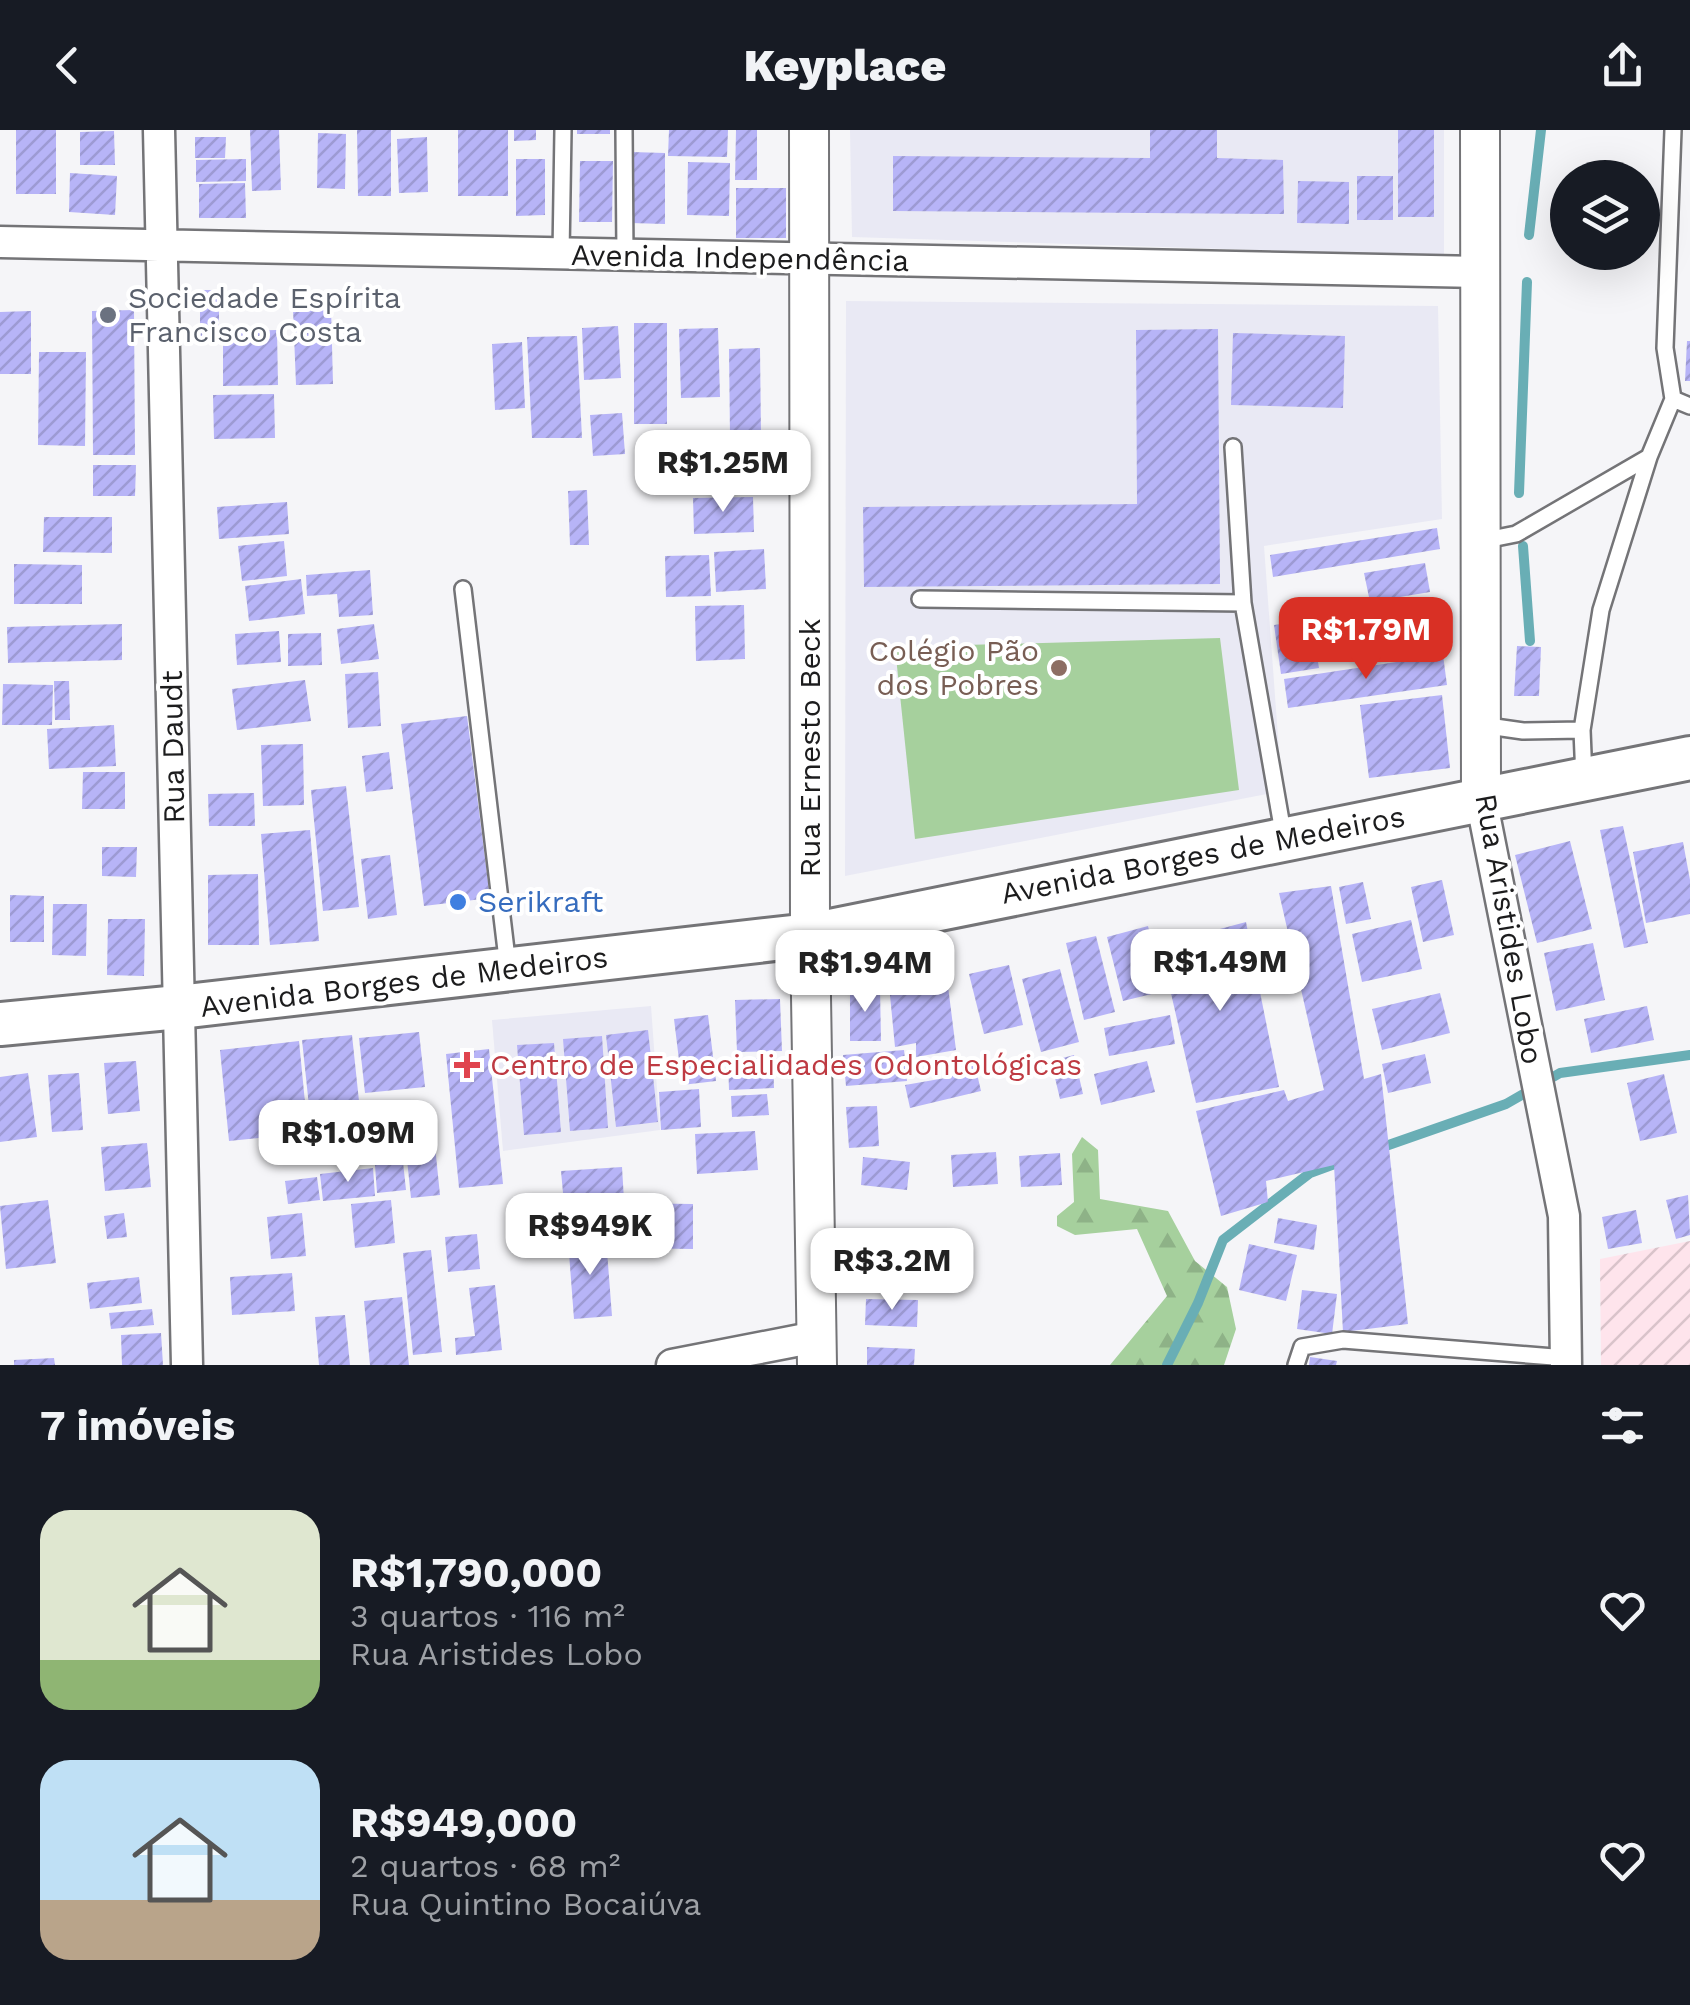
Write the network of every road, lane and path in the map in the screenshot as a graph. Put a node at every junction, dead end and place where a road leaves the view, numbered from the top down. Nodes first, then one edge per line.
1 (159, 130) edge
2 (563, 130) edge
3 (624, 130) edge
4 (809, 130) edge
5 (1480, 130) edge
6 (1674, 130) edge
7 (0, 242) edge
8 (162, 246) junction
9 (561, 254) junction
10 (626, 256) junction
11 (809, 260) junction
12 (1480, 272) junction
13 (1673, 399) junction
14 (1690, 406) edge
15 (1234, 446) dead end
16 (1648, 457) junction
17 (1481, 541) junction
18 (463, 589) dead end
19 (920, 599) dead end
20 (1242, 603) junction
21 (1481, 724) junction
22 (1582, 730) junction
23 (1690, 758) edge
24 (1584, 779) junction
25 (1481, 799) junction
26 (1284, 838) junction
27 (810, 935) junction
28 (508, 970) junction
29 (179, 1008) junction
30 (0, 1024) edge
31 (816, 1351) edge
32 (1566, 1362) edge
33 (186, 1365) edge
34 (672, 1365) edge
35 (1296, 1365) edge

1 - 8 street, Rua Daudt
2 - 9 lane
3 - 10 lane
4 - 11 street, Rua Ernesto Beck
5 - 12 street, Rua Aristides Lobo
6 - 13 lane
7 - 8 street, Avenida Independência
8 - 9 street, Avenida Independência
8 - 29 street, Rua Daudt
9 - 10 street, Avenida Independência
10 - 11 street, Avenida Independência
11 - 12 street, Avenida Independência
11 - 27 street, Rua Ernesto Beck
12 - 17 street, Rua Aristides Lobo
13 - 14 lane
13 - 16 lane
15 - 20 lane
16 - 17 lane
16 - 22 lane
17 - 21 street, Rua Aristides Lobo
18 - 28 lane
19 - 20 lane
20 - 26 lane
21 - 22 lane
21 - 25 street, Rua Aristides Lobo
22 - 24 lane
23 - 24 main road, Avenida Borges de Medeiros
24 - 25 main road, Avenida Borges de Medeiros
25 - 26 main road, Avenida Borges de Medeiros
25 - 32 street, Rua Aristides Lobo
26 - 27 main road, Avenida Borges de Medeiros
27 - 28 main road, Avenida Borges de Medeiros
27 - 31 street, Rua Ernesto Beck
28 - 29 main road, Avenida Borges de Medeiros
29 - 30 main road, Avenida Borges de Medeiros
29 - 33 street, Rua Daudt
31 - 34 street
32 - 35 lane

